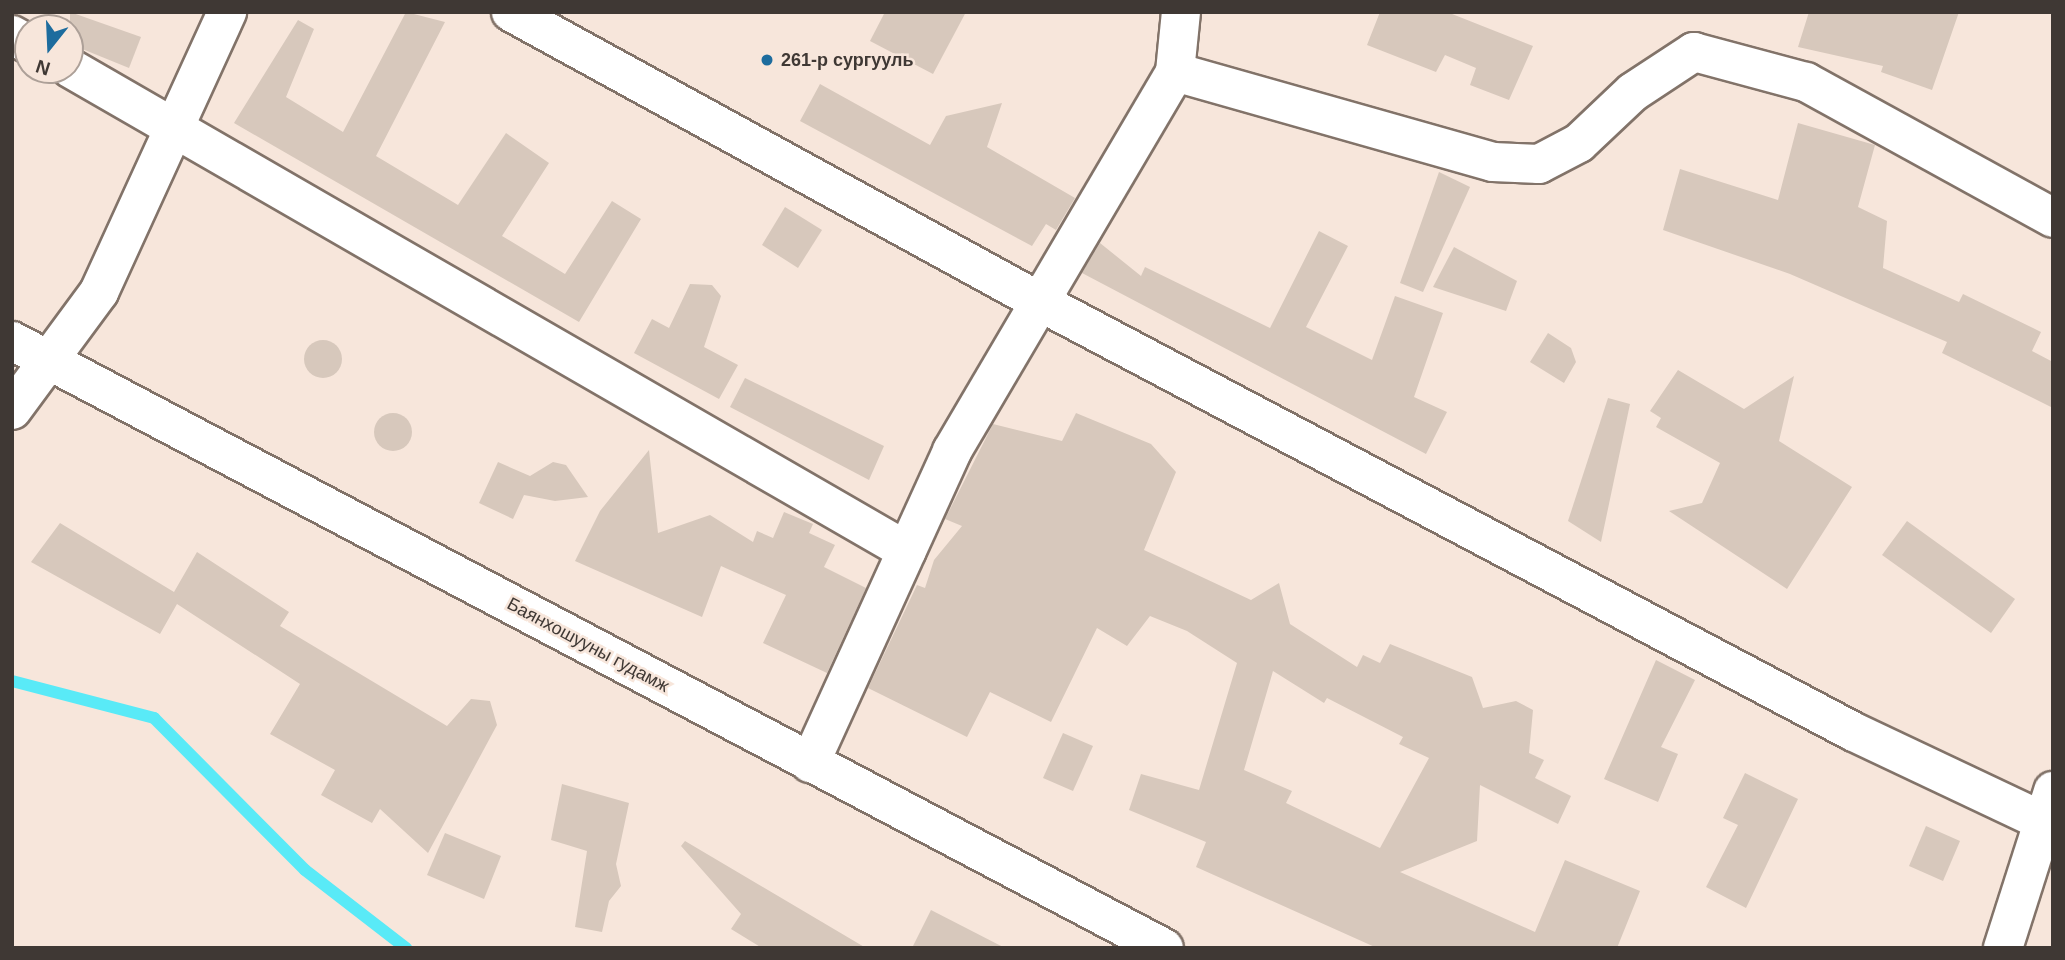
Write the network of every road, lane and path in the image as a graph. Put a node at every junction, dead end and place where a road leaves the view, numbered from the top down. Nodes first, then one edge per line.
1 (228, 12) edge
2 (511, 12) edge
3 (1181, 12) edge
4 (1175, 72) junction
5 (84, 76) edge
6 (173, 128) junction
7 (2053, 218) edge
8 (1042, 303) junction
9 (12, 341) edge
10 (48, 360) junction
11 (12, 410) edge
12 (907, 551) junction
13 (810, 762) junction
14 (2049, 812) edge
15 (1164, 948) edge
16 (2003, 948) edge

1 - 6 street
2 - 8 street
3 - 4 street
4 - 7 street
4 - 8 street
5 - 6 street
6 - 10 street
6 - 12 street
8 - 12 street
8 - 14 street
9 - 10 street, Баянхошууны гудамж
10 - 11 street
10 - 13 street, Баянхошууны гудамж
12 - 13 street
13 - 15 street, Баянхошууны гудамж
14 - 16 street

